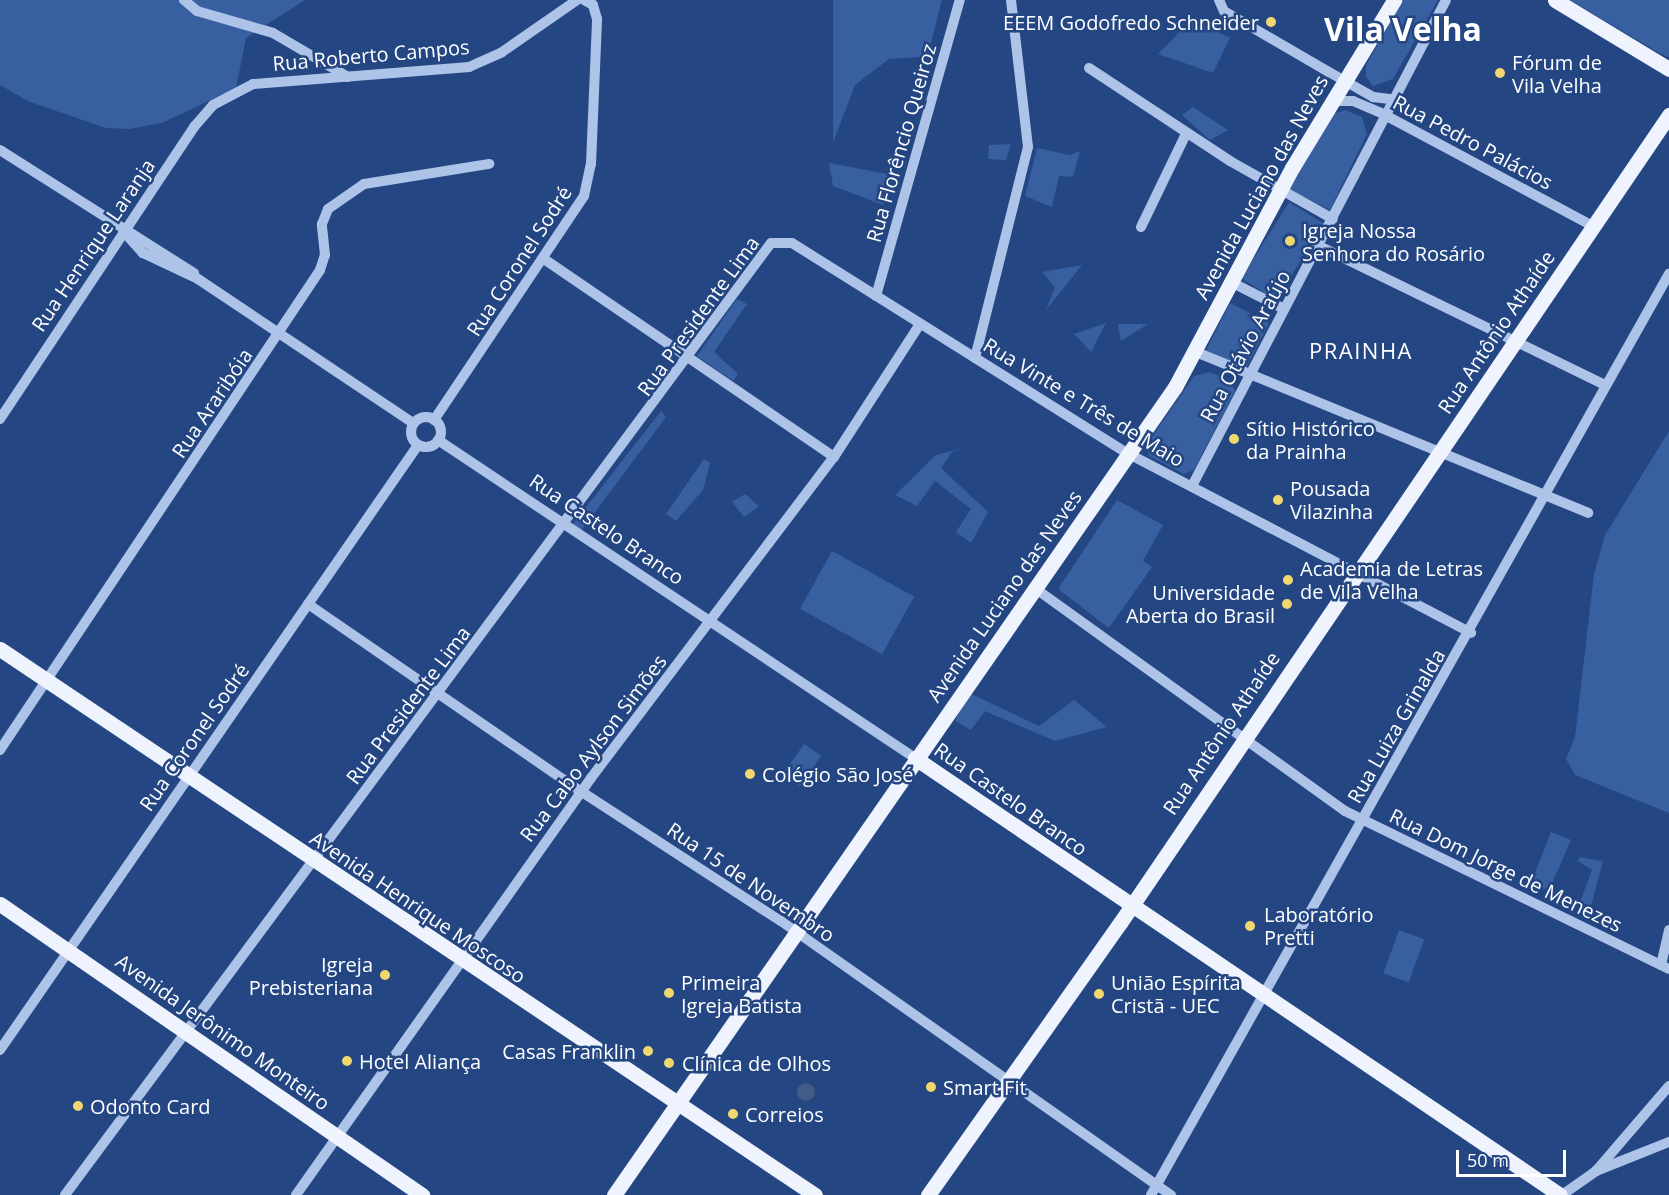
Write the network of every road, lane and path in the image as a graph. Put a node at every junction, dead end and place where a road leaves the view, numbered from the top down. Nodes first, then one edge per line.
1 (184, 0) edge
2 (577, 0) edge
3 (960, 0) edge
4 (1011, 0) edge
5 (1394, 0) edge
6 (1446, 0) edge
7 (1555, 0) edge
8 (586, 1) edge
9 (1219, 2) edge
10 (1668, 67) edge
11 (1089, 68) dead end
12 (348, 77) junction
13 (1344, 81) junction
14 (224, 98) joint
15 (1390, 99) junction
16 (1332, 101) junction
17 (1383, 114) junction
18 (1669, 115) edge
19 (1186, 134) junction
20 (0, 150) edge
21 (489, 164) dead end
22 (1280, 190) junction
23 (1333, 219) junction
24 (1593, 226) junction
25 (1141, 227) dead end
26 (123, 231) junction
27 (781, 240) joint
28 (1319, 246) junction
29 (544, 260) junction
30 (1669, 274) edge
31 (1231, 282) junction
32 (876, 296) junction
33 (1284, 309) junction
34 (920, 324) junction
35 (279, 334) junction
36 (1514, 342) junction
37 (1196, 352) junction
38 (690, 358) junction
39 (975, 358) junction
40 (1249, 375) junction
41 (1605, 385) junction
42 (0, 419) edge
43 (434, 420) junction
44 (413, 423) junction
45 (438, 440) junction
46 (418, 445) junction
47 (1438, 453) junction
48 (1129, 454) junction
49 (834, 457) junction
50 (1192, 486) junction
51 (1542, 496) junction
52 (1588, 513) dead end
53 (564, 526) junction
54 (1357, 572) junction
55 (1036, 589) junction
56 (308, 603) junction
57 (708, 623) junction
58 (1471, 633) junction
59 (0, 649) edge
60 (45, 680) junction
61 (438, 695) junction
62 (1242, 739) junction
63 (0, 750) edge
64 (915, 758) junction
65 (189, 777) junction
66 (582, 792) junction
67 (1363, 820) junction
68 (313, 861) junction
69 (0, 904) edge
70 (1130, 907) junction
71 (1669, 930) edge
72 (796, 931) junction
73 (68, 950) junction
74 (460, 961) junction
75 (1665, 967) edge
76 (1261, 996) junction
77 (188, 1031) junction
78 (0, 1050) edge
79 (1006, 1081) junction
80 (1669, 1086) edge
81 (676, 1107) junction
82 (339, 1137) junction
83 (1669, 1142) edge
84 (1596, 1171) junction
85 (1154, 1190) edge
86 (65, 1195) edge
87 (296, 1195) edge
88 (422, 1195) edge
89 (614, 1195) edge
90 (815, 1195) edge
91 (928, 1195) edge
92 (1171, 1195) edge
93 (1561, 1195) edge

1 - 12 street
2 - 12 street, Rua Roberto Campos
3 - 32 street, Rua Florêncio Queiroz
4 - 39 street
5 - 13 main road, Avenida Luciano das Neves
6 - 15 street, Rua Otávio Araújo
7 - 10 main road
8 - 29 street, Rua Coronel Sodré
9 - 13 street
11 - 19 street
12 - 14 street, Rua Roberto Campos
13 - 15 street
13 - 16 main road, Avenida Luciano das Neves
14 - 26 street, Rua Henrique Laranja
15 - 17 street, Rua Otávio Araújo
16 - 17 street, Rua Pedro Palácios
16 - 22 main road, Avenida Luciano das Neves
17 - 23 street, Rua Otávio Araújo
17 - 24 street, Rua Pedro Palácios
18 - 24 main road, Rua Antônio Athaíde
19 - 22 street
19 - 25 street
20 - 26 street
21 - 35 street, Rua Araribóia
22 - 23 street
22 - 31 main road, Avenida Luciano das Neves
23 - 28 street, Rua Otávio Araújo
24 - 36 main road, Rua Antônio Athaíde
26 - 35 street
26 - 42 street, Rua Henrique Laranja
27 - 32 street, Rua Vinte e Três de Maio
27 - 38 street, Rua Presidente Lima
28 - 33 street, Rua Otávio Araújo
28 - 36 street
29 - 38 street
29 - 43 street, Rua Coronel Sodré
30 - 41 street, Rua Luiza Grinalda
31 - 33 street
31 - 37 main road, Avenida Luciano das Neves
32 - 34 street, Rua Vinte e Três de Maio
33 - 40 street, Rua Otávio Araújo
34 - 39 street, Rua Vinte e Três de Maio
34 - 49 street, Rua Cabo Aylson Simões
35 - 44 street
35 - 60 street, Rua Araribóia
36 - 41 street
36 - 47 main road, Rua Antônio Athaíde
37 - 40 street
37 - 48 main road, Avenida Luciano das Neves
38 - 49 street
38 - 53 street, Rua Presidente Lima
39 - 48 street, Rua Vinte e Três de Maio
40 - 47 street
40 - 50 street, Rua Otávio Araújo
41 - 51 street, Rua Luiza Grinalda
43 - 44 street
43 - 45 street
44 - 46 street
45 - 46 street
45 - 53 street, Rua Castelo Branco
46 - 56 street, Rua Coronel Sodré
47 - 51 street
47 - 54 main road, Rua Antônio Athaíde
48 - 50 street, Rua Vinte e Três de Maio
48 - 55 main road, Avenida Luciano das Neves
49 - 57 street, Rua Cabo Aylson Simões
50 - 54 street, Rua Vinte e Três de Maio
51 - 52 street
51 - 58 street, Rua Luiza Grinalda
53 - 57 street, Rua Castelo Branco
53 - 61 street, Rua Presidente Lima
54 - 58 street, Rua Vinte e Três de Maio
54 - 62 main road, Rua Antônio Athaíde
55 - 62 street, Rua Dom Jorge de Menezes
55 - 64 main road, Avenida Luciano das Neves
56 - 61 street, Rua 15 de Novembro
56 - 65 street, Rua Coronel Sodré
57 - 64 street, Rua Castelo Branco
57 - 66 street, Rua Cabo Aylson Simões
58 - 67 street, Rua Luiza Grinalda
59 - 60 main road, Avenida Henrique Moscoso
60 - 63 street, Rua Araribóia
60 - 65 main road, Avenida Henrique Moscoso
61 - 66 street, Rua 15 de Novembro
61 - 68 street, Rua Presidente Lima
62 - 67 street, Rua Dom Jorge de Menezes
62 - 70 main road, Rua Antônio Athaíde
64 - 70 main road, Rua Castelo Branco
64 - 72 main road, Avenida Luciano das Neves
65 - 68 main road, Avenida Henrique Moscoso
65 - 73 street, Rua Coronel Sodré
66 - 72 street, Rua 15 de Novembro
66 - 74 street, Rua Cabo Aylson Simões
67 - 75 street, Rua Dom Jorge de Menezes
67 - 76 street, Rua Luiza Grinalda
68 - 74 main road, Avenida Henrique Moscoso
68 - 77 street, Rua Presidente Lima
69 - 73 main road, Avenida Jerônimo Monteiro
70 - 76 main road, Rua Castelo Branco
70 - 79 main road, Rua Antônio Athaíde
71 - 75 street
72 - 79 street, Rua 15 de Novembro
72 - 81 main road, Avenida Luciano das Neves
73 - 77 main road, Avenida Jerônimo Monteiro
73 - 78 street, Rua Coronel Sodré
74 - 81 main road, Avenida Henrique Moscoso
74 - 82 street, Rua Cabo Aylson Simões
76 - 85 street, Rua Luiza Grinalda
76 - 93 main road, Rua Castelo Branco
77 - 82 main road, Avenida Jerônimo Monteiro
77 - 86 street, Rua Presidente Lima
79 - 85 street, Rua 15 de Novembro
79 - 91 main road, Rua Antônio Athaíde
80 - 84 street
81 - 89 main road, Avenida Luciano das Neves
81 - 90 main road, Avenida Henrique Moscoso
82 - 87 street, Rua Cabo Aylson Simões
82 - 88 main road, Avenida Jerônimo Monteiro
83 - 84 street
84 - 93 street
85 - 92 street, Rua 15 de Novembro

